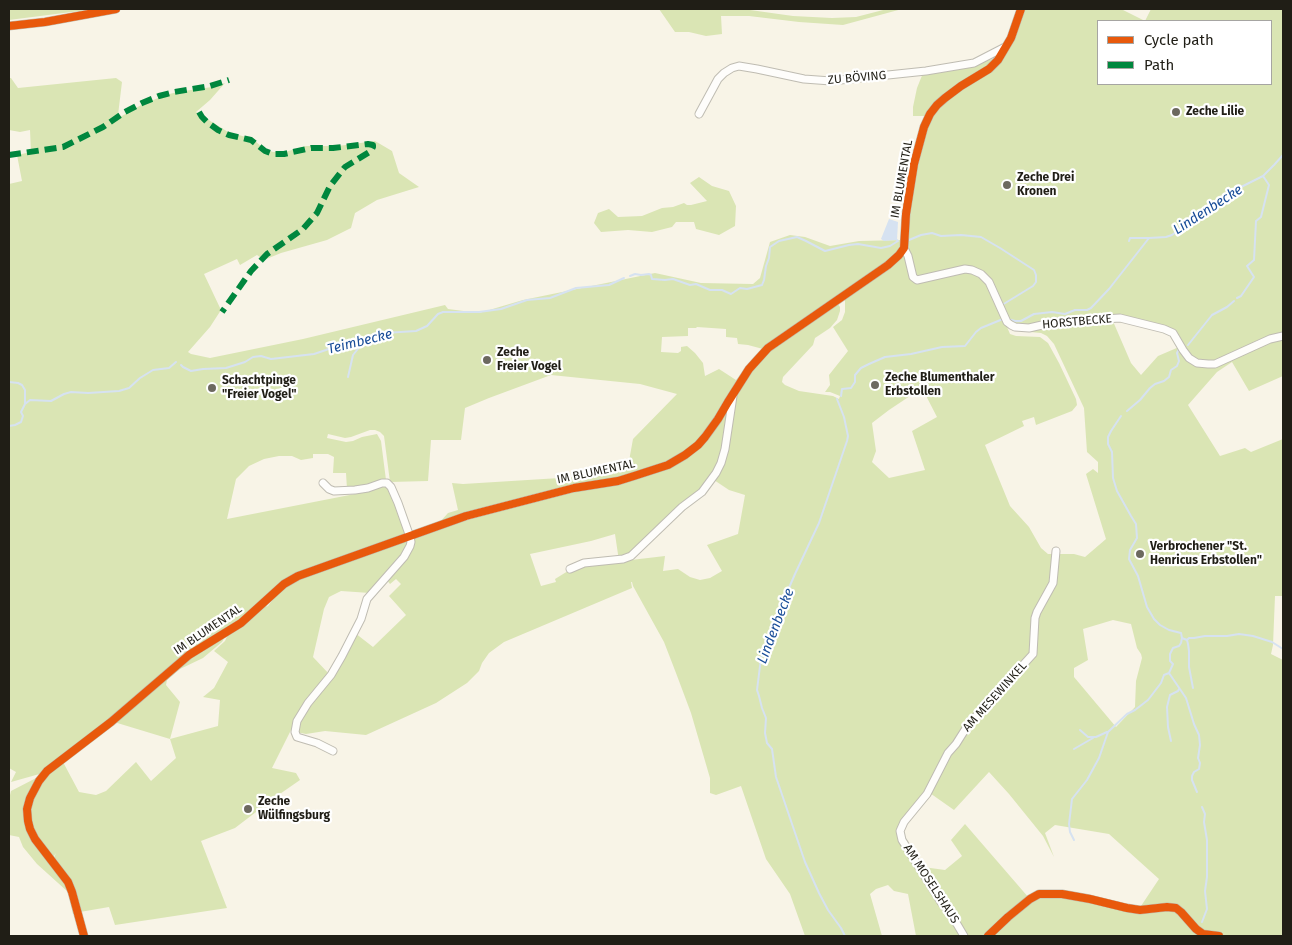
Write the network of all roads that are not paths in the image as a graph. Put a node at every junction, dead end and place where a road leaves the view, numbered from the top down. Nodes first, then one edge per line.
1 (116, 9) edge
2 (1021, 9) edge
3 (9, 26) edge
4 (1006, 47) junction
5 (699, 114) dead end
6 (904, 248) junction
7 (1283, 336) edge
8 (733, 394) junction
9 (323, 483) dead end
10 (410, 536) junction
11 (1056, 551) dead end
12 (570, 569) dead end
13 (334, 751) dead end
14 (900, 831) joint
15 (84, 936) edge
16 (964, 936) edge
17 (988, 936) edge
18 (1219, 936) edge

1 - 3 street
2 - 4 street, IM BLUMENTAL
4 - 5 street, ZU BÖVING
4 - 6 street, IM BLUMENTAL
6 - 7 street, HORSTBECKE
6 - 8 street, IM BLUMENTAL
8 - 10 street, IM BLUMENTAL
8 - 12 street, IM BLUMENTAL
9 - 10 street
10 - 13 street
10 - 15 street, IM BLUMENTAL
11 - 14 street, AM MESEWINKEL
14 - 16 street, AM MOSELSHAUS
17 - 18 street

